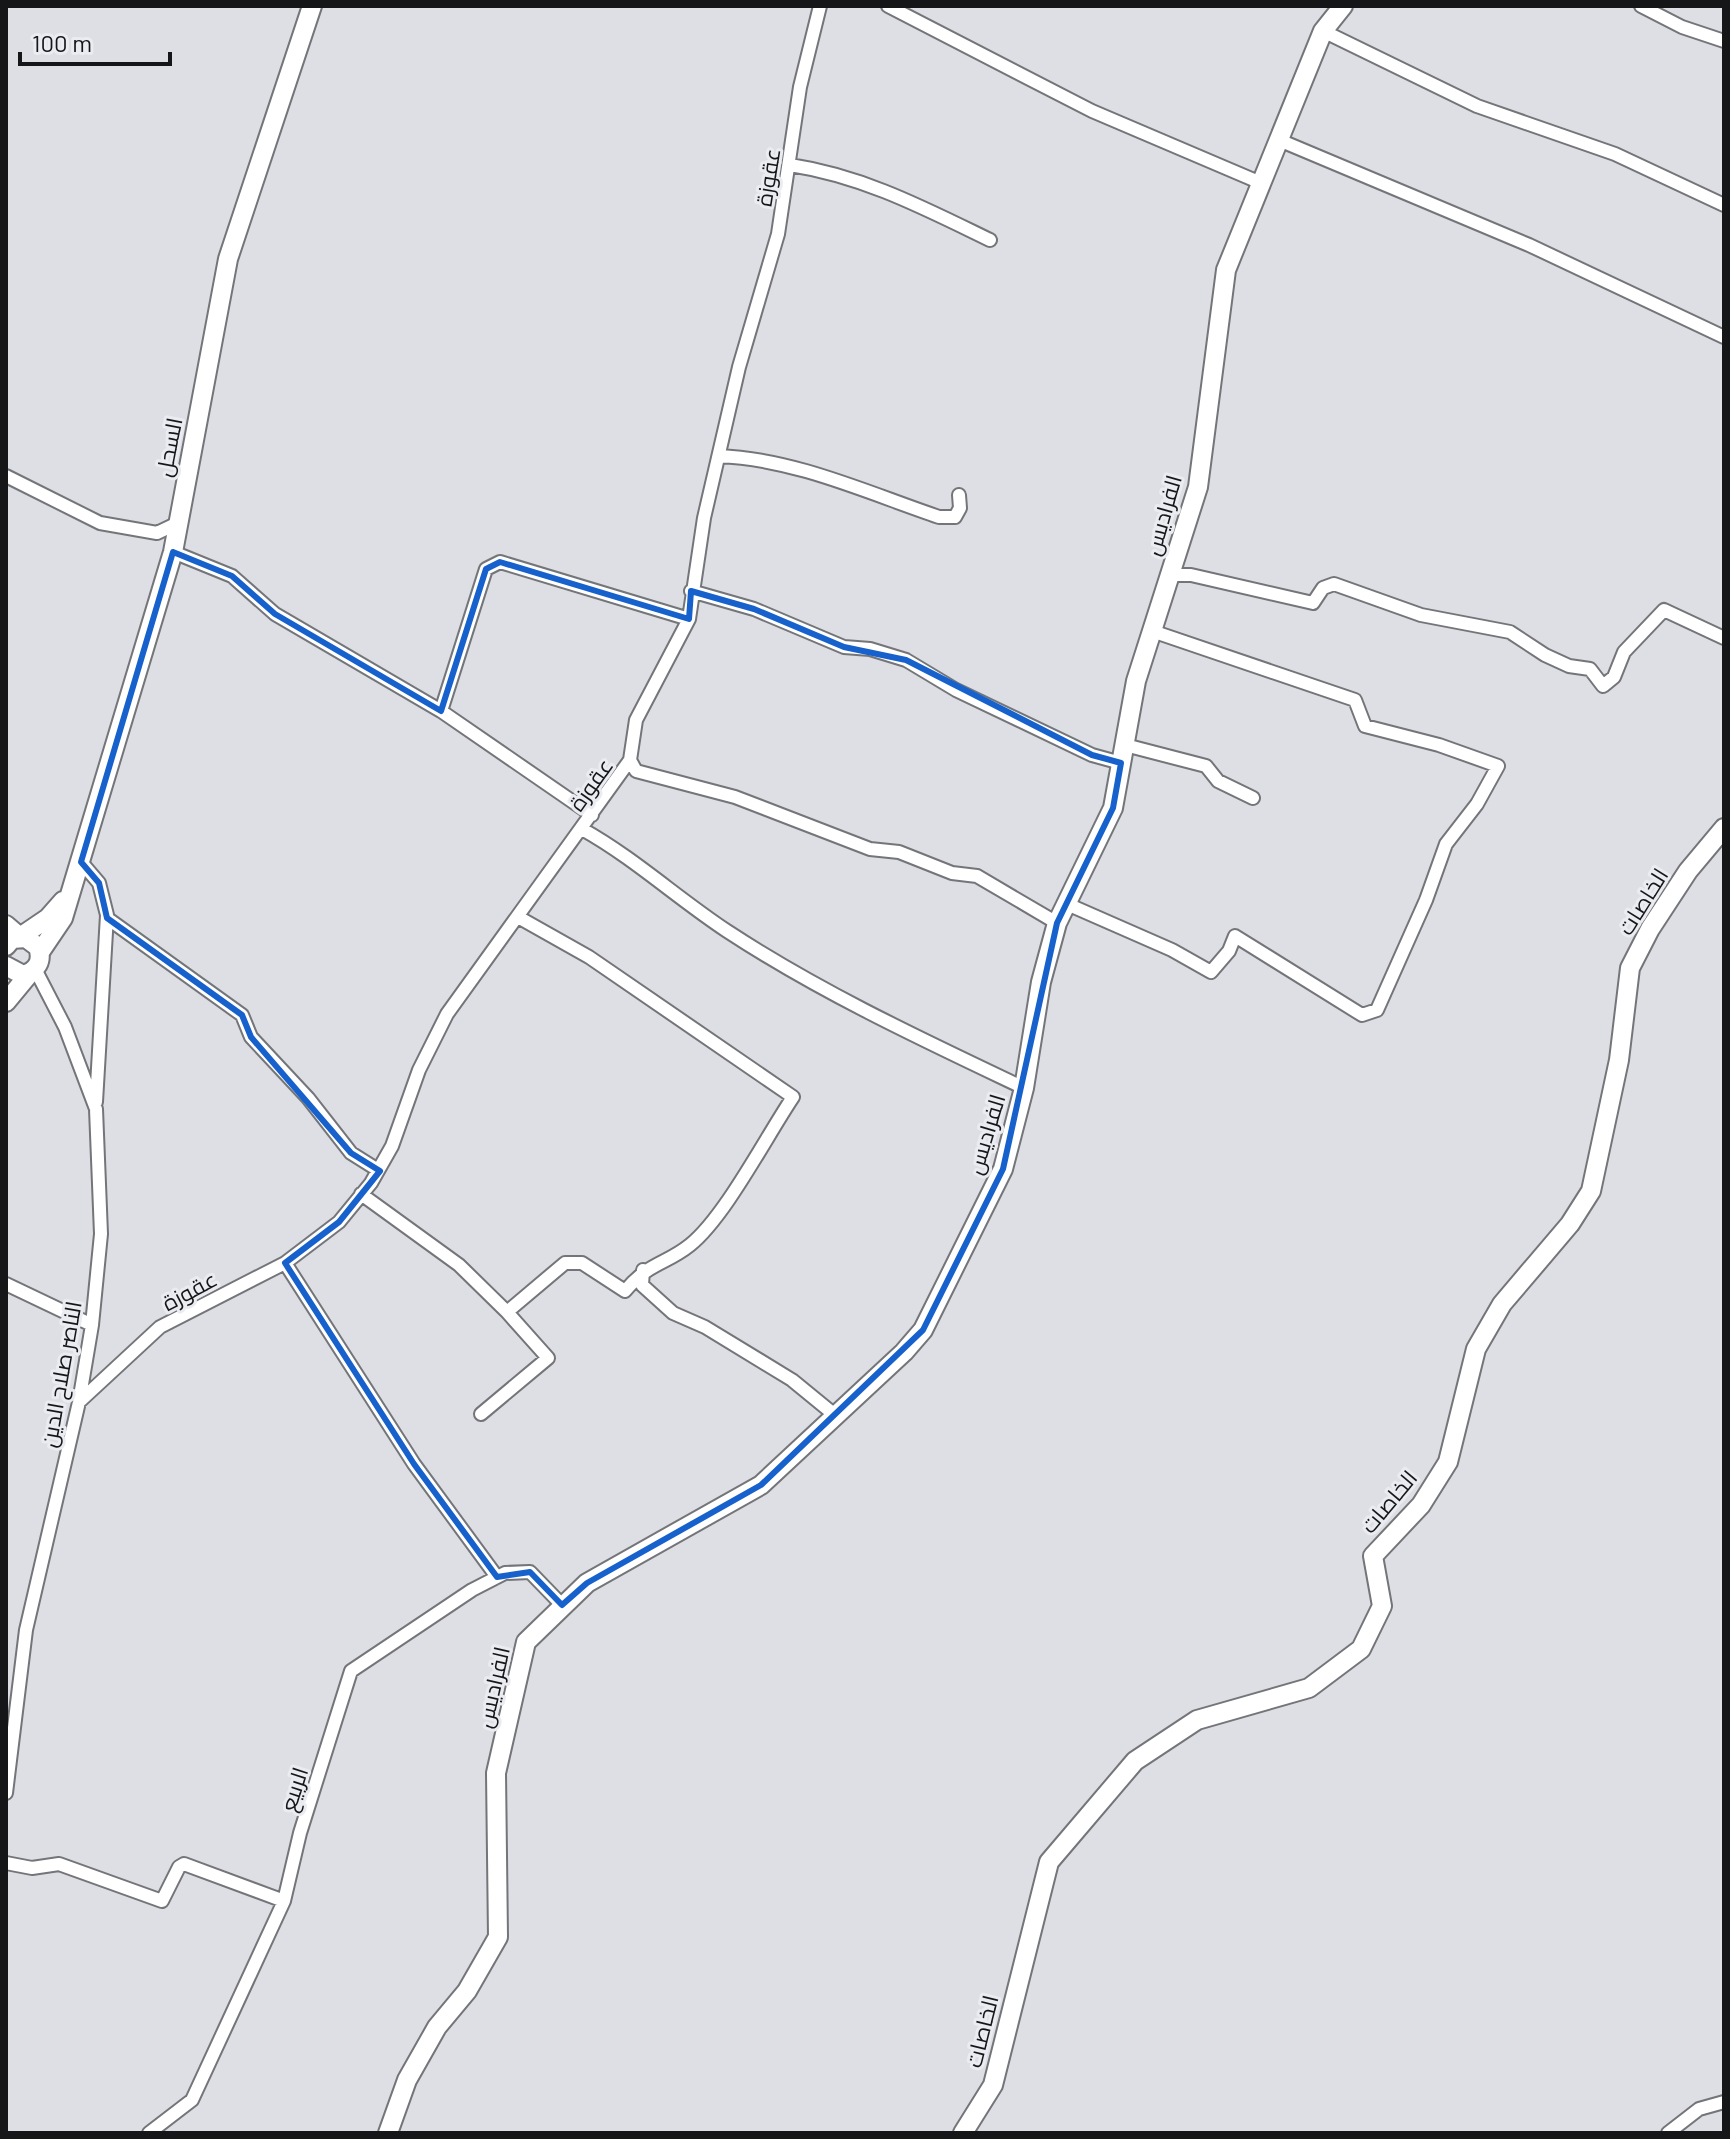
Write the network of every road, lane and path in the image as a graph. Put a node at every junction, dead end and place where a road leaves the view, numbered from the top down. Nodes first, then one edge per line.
1 (312, 6) edge
2 (820, 6) edge
3 (888, 6) edge
4 (1343, 6) edge
5 (1641, 6) edge
6 (1323, 31) junction
7 (1724, 41) edge
8 (1279, 140) junction
9 (790, 165) junction
10 (1261, 183) junction
11 (1724, 205) edge
12 (990, 240) dead end
13 (1724, 337) edge
14 (719, 456) junction
15 (6, 476) edge
16 (959, 495) dead end
17 (178, 523) junction
18 (173, 552) junction
19 (1170, 575) junction
20 (691, 591) junction
21 (689, 619) junction
22 (1152, 631) junction
23 (1724, 638) edge
24 (441, 711) junction
25 (1123, 754) junction
26 (630, 760) junction
27 (1253, 798) dead end
28 (592, 815) junction
29 (1724, 828) edge
30 (582, 829) junction
31 (81, 862) junction
32 (67, 896) junction
33 (1067, 904) junction
34 (518, 917) junction
35 (107, 918) junction
36 (1057, 923) junction
37 (11, 936) edge
38 (35, 965) junction
39 (6, 966) edge
40 (6, 1002) edge
41 (1024, 1088) junction
42 (96, 1109) junction
43 (378, 1170) junction
44 (361, 1194) junction
45 (285, 1263) junction
46 (643, 1270) junction
47 (6, 1284) edge
48 (507, 1312) junction
49 (92, 1325) junction
50 (79, 1402) junction
51 (481, 1414) dead end
52 (836, 1416) junction
53 (497, 1577) junction
54 (562, 1605) junction
55 (6, 1793) edge
56 (6, 1863) edge
57 (284, 1901) junction
58 (1724, 2102) edge
59 (149, 2133) edge
60 (388, 2133) edge
61 (963, 2133) edge
62 (1668, 2133) edge

1 - 17 street, السحل
2 - 9 street, عقوزة
3 - 10 street
4 - 6 street, الفراديس
5 - 7 street
6 - 8 street, الفراديس
6 - 11 street
8 - 10 street, الفراديس
8 - 13 street
9 - 12 street
9 - 14 street, عقوزة
10 - 19 street, الفراديس
14 - 16 street
14 - 20 street, عقوزة
15 - 17 street
17 - 18 street, السحل
18 - 24 street
18 - 31 street, السحل
19 - 22 street, الفراديس
19 - 23 street
20 - 21 street, عقوزة
20 - 25 street
21 - 24 street
21 - 26 street, عقوزة
22 - 25 street, الفراديس
22 - 33 street
24 - 28 street
25 - 27 street
25 - 33 street, الفراديس
26 - 28 street, عقوزة
26 - 36 street
28 - 30 street, عقوزة
29 - 61 street, الخاصات
30 - 34 street, عقوزة
30 - 41 street
31 - 32 street, السحل
31 - 35 street
32 - 37 street
32 - 38 street, السحل
33 - 36 street, الفراديس
34 - 43 street, عقوزة
34 - 46 street
35 - 42 street
35 - 43 street
36 - 41 street, الفراديس
37 - 38 street
38 - 39 street
38 - 40 street, السحل
38 - 42 street, الناصر صلاح الدين
41 - 52 street, الفراديس
42 - 49 street, الناصر صلاح الدين
43 - 44 street, عقوزة
44 - 45 street, عقوزة
44 - 48 street
45 - 50 street, عقوزة
45 - 53 street
46 - 48 street
46 - 52 street
47 - 49 street
48 - 51 street
49 - 50 street, الناصر صلاح الدين
50 - 55 street, الناصر صلاح الدين
52 - 54 street, الفراديس
53 - 54 street, الربيع
53 - 57 street, الربيع
54 - 60 street, الفراديس
56 - 57 street
57 - 59 street, الربيع
58 - 62 street

